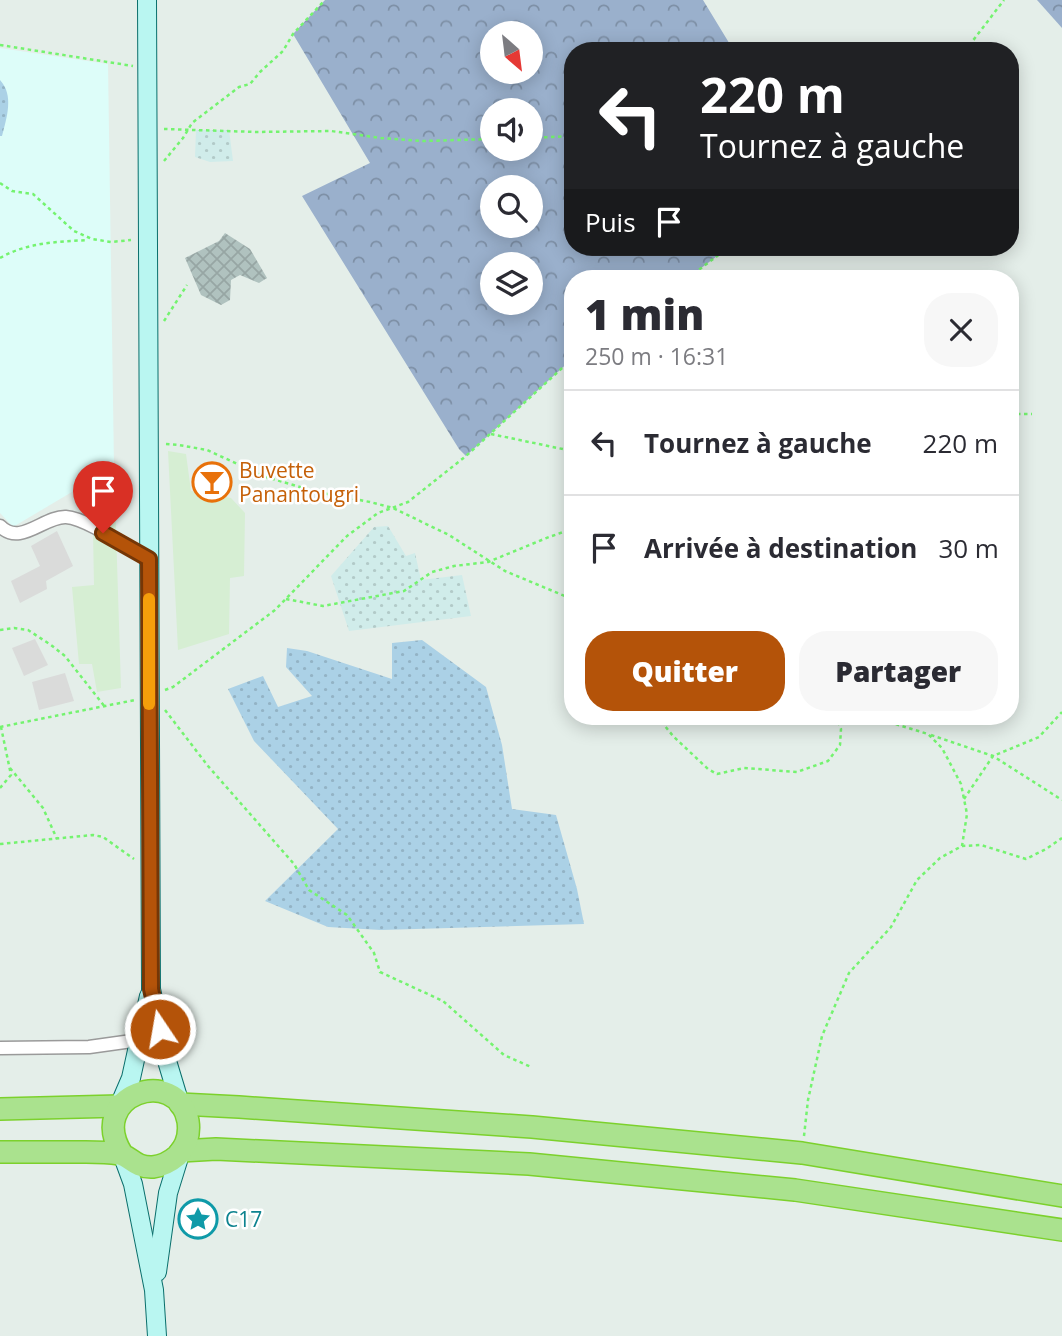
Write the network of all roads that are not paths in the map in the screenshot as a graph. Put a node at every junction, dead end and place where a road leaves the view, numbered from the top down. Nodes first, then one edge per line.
1 (147, 0) edge
2 (0, 526) edge
3 (149, 559) junction
4 (151, 989) junction
5 (139, 1040) junction
6 (0, 1048) edge
7 (180, 1104) junction
8 (119, 1106) junction
9 (0, 1109) edge
10 (181, 1151) junction
11 (0, 1152) edge
12 (122, 1154) junction
13 (1062, 1196) edge
14 (1062, 1230) edge
15 (155, 1290) junction
16 (157, 1336) edge

1 - 3 street
2 - 3 street
3 - 4 street
4 - 5 street
4 - 7 street
5 - 6 street
5 - 8 street
7 - 8 highway
7 - 10 highway
7 - 13 highway
8 - 9 highway
8 - 12 highway
10 - 12 highway
10 - 14 highway
10 - 15 street
11 - 12 highway
12 - 15 street
15 - 16 street

